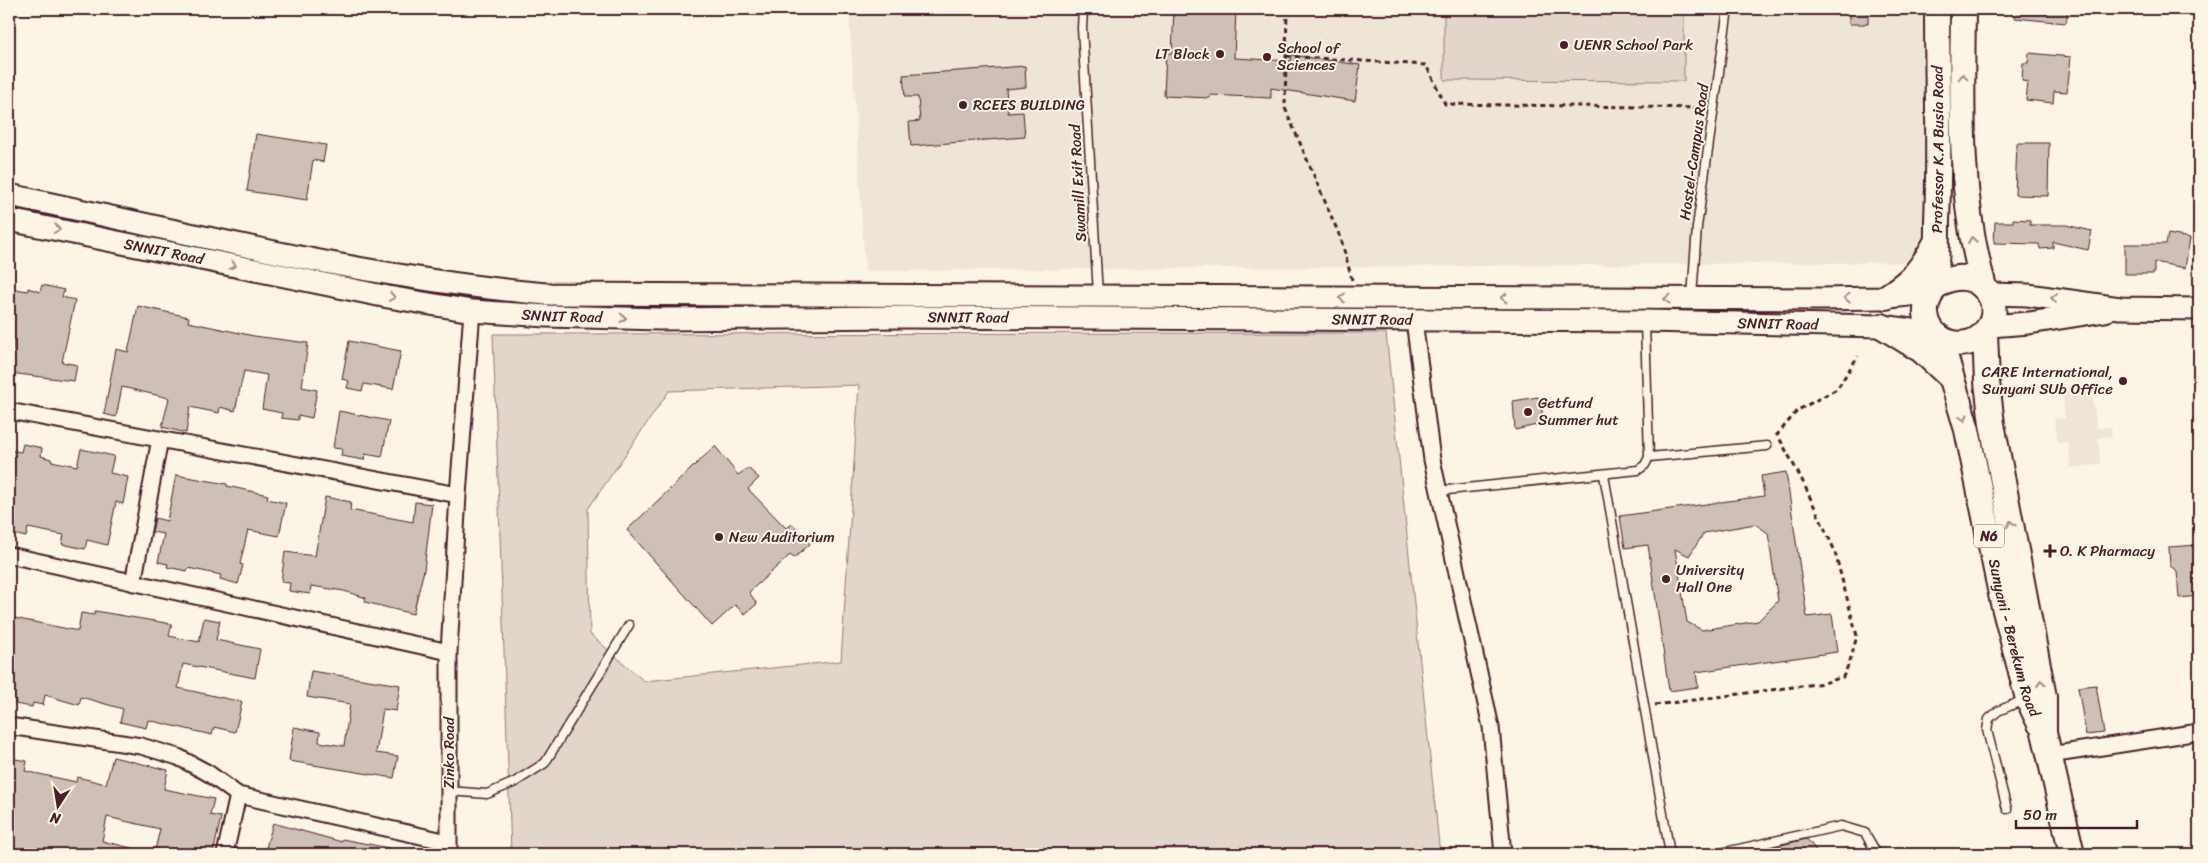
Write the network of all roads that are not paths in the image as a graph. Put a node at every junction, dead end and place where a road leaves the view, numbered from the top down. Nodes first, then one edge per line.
1 (1083, 9) edge
2 (1728, 9) edge
3 (1937, 9) edge
4 (1963, 9) edge
5 (9, 195) edge
6 (9, 220) edge
7 (1936, 242) junction
8 (1986, 290) junction
9 (1932, 291) junction
10 (1098, 297) junction
11 (1144, 297) junction
12 (1176, 297) junction
13 (1886, 297) junction
14 (1692, 299) junction
15 (2120, 308) junction
16 (2199, 309) edge
17 (472, 311) junction
18 (1146, 318) junction
19 (1177, 318) junction
20 (1414, 320) junction
21 (1644, 321) junction
22 (1882, 326) junction
23 (1987, 329) junction
24 (1937, 336) junction
25 (1953, 382) junction
26 (9, 411) edge
27 (160, 439) junction
28 (1767, 446) road end
29 (1649, 457) junction
30 (1604, 474) junction
31 (1438, 491) junction
32 (458, 495) junction
33 (9, 555) edge
34 (133, 583) junction
35 (629, 625) dead end
36 (449, 652) junction
37 (2028, 699) junction
38 (9, 726) edge
39 (2044, 732) junction
40 (2199, 732) edge
41 (2050, 755) junction
42 (449, 791) junction
43 (238, 795) junction
44 (2007, 809) dead end
45 (448, 848) edge
46 (224, 854) edge
47 (1503, 854) edge
48 (1670, 854) edge
49 (1716, 854) edge
50 (1877, 854) edge
51 (2072, 854) edge

1 - 10 lane, Swamill Exit Road
2 - 14 lane, Hostel-Campus Road
3 - 7 main road, Professor K.A Busia Road / N6
8 -> 4 main road, Professor K.A Busia Road / N6
5 - 10 street, SNNIT Road
6 -> 17 street, SNNIT Road
7 - 9 main road, Professor K.A Busia Road / N6
7 - 13 main road
8 - 9 main road
15 -> 8 street
8 - 23 main road, N6
9 - 13 street, SNNIT Road
9 - 24 main road, N6
10 - 11 street, SNNIT Road
11 - 12 street, SNNIT Road
11 - 18 street
14 -> 12 street, SNNIT Road
12 - 19 street
13 -> 14 street, SNNIT Road
15 - 16 street
15 - 23 street
17 -> 18 street, SNNIT Road
17 - 32 street, Zinko Road
18 - 19 street, SNNIT Road
19 - 20 street, SNNIT Road
20 - 21 street, SNNIT Road
20 - 31 street
21 - 22 street, SNNIT Road
21 - 29 lane
22 - 24 street, SNNIT Road
22 - 25 main road
23 - 24 main road
39 -> 23 main road, Sunyani - Berekum Road / N6
24 - 25 main road, Sunyani - Berekum Road / N6
25 -> 37 main road, Sunyani - Berekum Road / N6
26 - 27 street
27 - 32 street
27 - 34 street
28 - 29 lane
29 - 30 lane
30 - 31 lane
30 - 48 lane
31 - 47 street
32 - 36 street, Zinko Road
33 - 34 street
34 - 36 street
35 - 42 lane
36 - 42 street, Zinko Road
37 - 39 main road, Sunyani - Berekum Road / N6
37 - 44 lane
38 - 43 street
39 - 41 main road, Sunyani - Berekum Road / N6
40 - 41 street
41 - 51 main road, Sunyani - Berekum Road / N6
42 - 45 street, Zinko Road
43 - 45 street
43 - 46 street
49 - 50 lane

